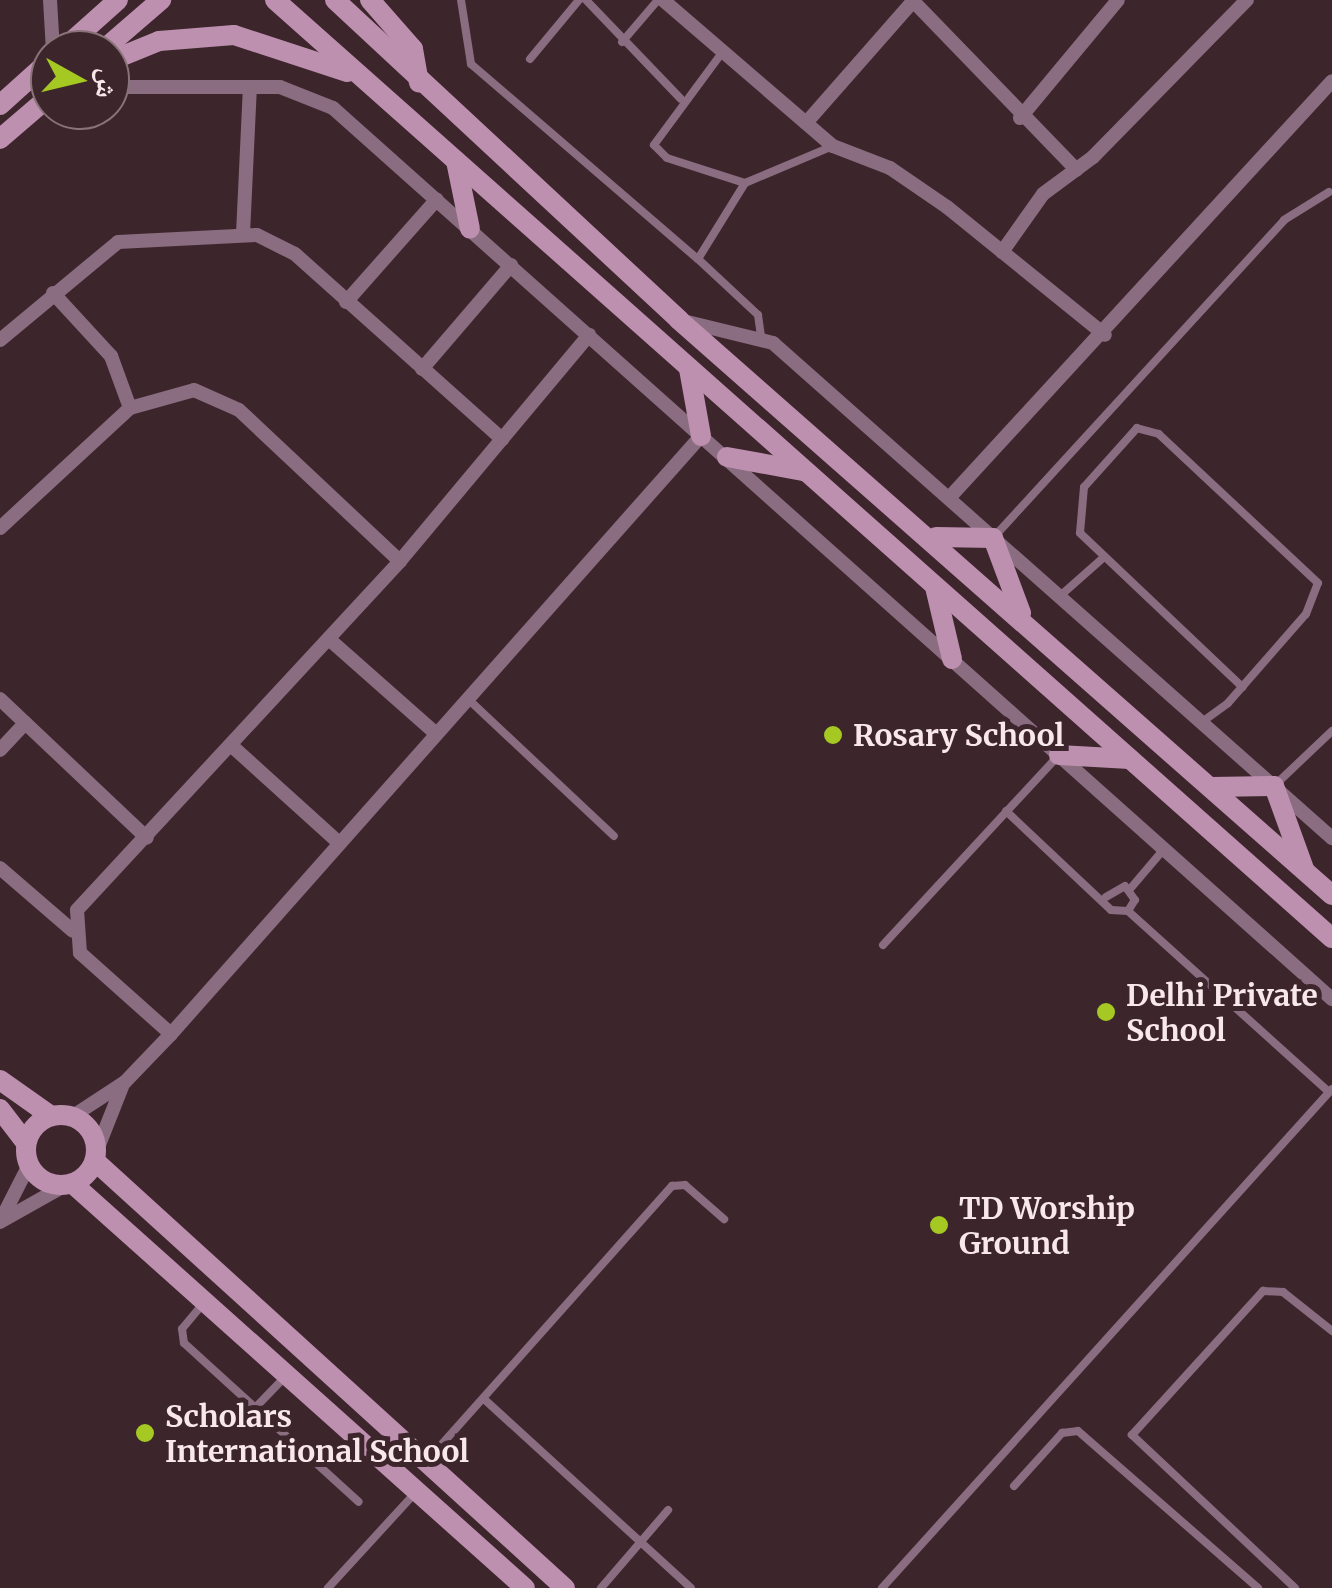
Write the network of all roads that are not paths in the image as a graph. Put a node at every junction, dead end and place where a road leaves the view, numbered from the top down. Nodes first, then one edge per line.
1 (50, 0) edge
2 (118, 0) edge
3 (161, 0) edge
4 (275, 0) edge
5 (335, 0) edge
6 (370, 0) edge
7 (461, 0) edge
8 (583, 0) edge
9 (661, 0) edge
10 (914, 0) edge
11 (1118, 0) edge
12 (1247, 0) edge
13 (97, 10) edge
14 (51, 30) edge
15 (80, 30) edge
16 (126, 30) edge
17 (622, 42) junction
18 (724, 50) junction
19 (130, 52) edge
20 (530, 59) dead end
21 (30, 78) edge
22 (361, 78) junction
23 (1332, 81) edge
24 (420, 82) junction
25 (250, 87) junction
26 (130, 88) edge
27 (681, 99) junction
28 (0, 105) edge
29 (30, 114) edge
30 (1020, 118) junction
31 (806, 122) junction
32 (0, 139) edge
33 (833, 146) junction
34 (456, 160) junction
35 (1077, 170) junction
36 (745, 183) junction
37 (1330, 192) dead end
38 (437, 199) junction
39 (470, 229) junction
40 (242, 234) junction
41 (1002, 252) junction
42 (698, 258) junction
43 (511, 266) junction
44 (53, 293) junction
45 (346, 302) junction
46 (679, 320) junction
47 (589, 335) junction
48 (1105, 335) junction
49 (761, 336) junction
50 (0, 340) edge
51 (422, 368) junction
52 (689, 368) junction
53 (130, 408) junction
54 (702, 436) junction
55 (502, 439) junction
56 (727, 458) junction
57 (810, 474) junction
58 (949, 498) junction
59 (0, 528) edge
60 (936, 537) junction
61 (993, 538) junction
62 (1104, 558) junction
63 (400, 561) junction
64 (934, 585) junction
65 (1060, 596) junction
66 (1022, 617) junction
67 (330, 640) junction
68 (952, 659) junction
69 (1242, 687) junction
70 (465, 696) junction
71 (0, 699) edge
72 (1202, 722) junction
73 (25, 723) junction
74 (1332, 731) edge
75 (434, 732) junction
76 (233, 747) junction
77 (0, 750) edge
78 (1059, 755) junction
79 (1130, 759) junction
80 (1274, 786) junction
81 (1211, 787) junction
82 (1006, 811) junction
83 (614, 836) dead end
84 (147, 838) junction
85 (1332, 838) edge
86 (338, 842) junction
87 (1164, 849) junction
88 (0, 868) edge
89 (1304, 871) junction
90 (1130, 888) junction
91 (1332, 895) edge
92 (1106, 897) junction
93 (1128, 911) junction
94 (72, 931) junction
95 (1332, 938) edge
96 (883, 944) dead end
97 (1332, 999) edge
98 (171, 1034) junction
99 (0, 1080) edge
100 (125, 1082) junction
101 (1330, 1091) edge
102 (0, 1109) edge
103 (62, 1116) junction
104 (26, 1144) junction
105 (96, 1155) junction
106 (29, 1165) junction
107 (68, 1185) junction
108 (724, 1219) dead end
109 (0, 1221) edge
110 (204, 1301) junction
111 (1332, 1331) edge
112 (288, 1375) junction
113 (484, 1399) junction
114 (255, 1408) junction
115 (425, 1462) junction
116 (1014, 1486) dead end
117 (417, 1491) junction
118 (359, 1502) dead end
119 (668, 1510) dead end
120 (641, 1542) junction
121 (328, 1588) edge
122 (524, 1588) edge
123 (566, 1588) edge
124 (602, 1588) edge
125 (691, 1588) edge
126 (882, 1588) edge
127 (1258, 1588) edge
128 (1295, 1588) edge

1 - 14 street
2 - 13 main road
3 - 16 main road
4 - 22 main road
5 - 24 main road
6 - 24 main road
7 - 42 lane
8 - 17 lane
8 - 20 lane
9 - 17 lane
9 - 18 street
10 - 30 street
10 - 31 street
11 - 30 street
12 - 35 street
13 - 15 main road
17 - 27 lane
18 - 27 lane
18 - 31 street
19 - 22 main road
21 - 28 main road
22 - 34 main road
23 - 48 street
24 - 46 main road
25 - 26 street
25 - 38 street
25 - 40 street
27 - 36 lane
29 - 32 main road
30 - 35 street
31 - 33 street
33 - 36 lane
33 - 41 street
34 - 39 main road
34 - 52 main road
35 - 41 street
36 - 42 lane
37 - 61 lane
38 - 39 street
38 - 45 street
39 - 43 street
40 - 44 street
40 - 45 street
41 - 48 street
42 - 49 lane
43 - 47 street
43 - 51 street
44 - 50 street
44 - 53 street
45 - 51 street
46 - 49 street
46 - 60 main road
47 - 54 street
47 - 55 street
48 - 58 street
49 - 58 street
51 - 55 street
52 - 54 main road
52 - 57 main road
53 - 59 street
53 - 63 street
54 - 56 street
54 - 70 street
55 - 63 street
56 - 57 main road
56 - 68 street
57 - 64 main road
58 - 61 street
60 - 61 main road
60 - 66 main road
61 - 65 street
61 - 66 main road
62 - 65 lane
62 - 69 lane
62 - 69 lane
63 - 67 street
64 - 68 main road
64 - 79 main road
65 - 72 street
66 - 81 main road
67 - 75 street
67 - 76 street
68 - 78 street
69 - 72 lane
70 - 75 street
70 - 83 lane
71 - 73 street
72 - 80 street
73 - 77 street
73 - 84 street
74 - 80 lane
75 - 86 street
76 - 84 street
76 - 86 street
78 - 79 main road
78 - 82 lane
78 - 87 street
79 - 95 main road
80 - 81 main road
80 - 85 street
80 - 89 main road
81 - 89 main road
82 - 92 lane
82 - 96 lane
84 - 94 street
86 - 98 street
87 - 90 lane
87 - 97 street
88 - 94 street
89 - 91 main road
90 - 92 lane
90 - 93 lane
92 - 93 lane
93 - 101 lane
94 - 98 street
98 - 100 street
99 - 103 main road
100 - 103 street
100 - 105 street
101 - 126 lane
102 - 104 main road
103 - 104 main road
103 - 105 main road
104 - 106 main road
105 - 107 main road
105 - 115 main road
106 - 107 main road
106 - 109 street
107 - 109 street
107 - 110 main road
108 - 113 lane
110 - 112 main road
110 - 114 lane
111 - 128 lane
112 - 114 lane
112 - 117 main road
113 - 115 lane
113 - 120 lane
114 - 118 lane
115 - 123 main road
116 - 127 lane
117 - 121 lane
117 - 122 main road
119 - 120 lane
120 - 124 lane
120 - 125 lane

